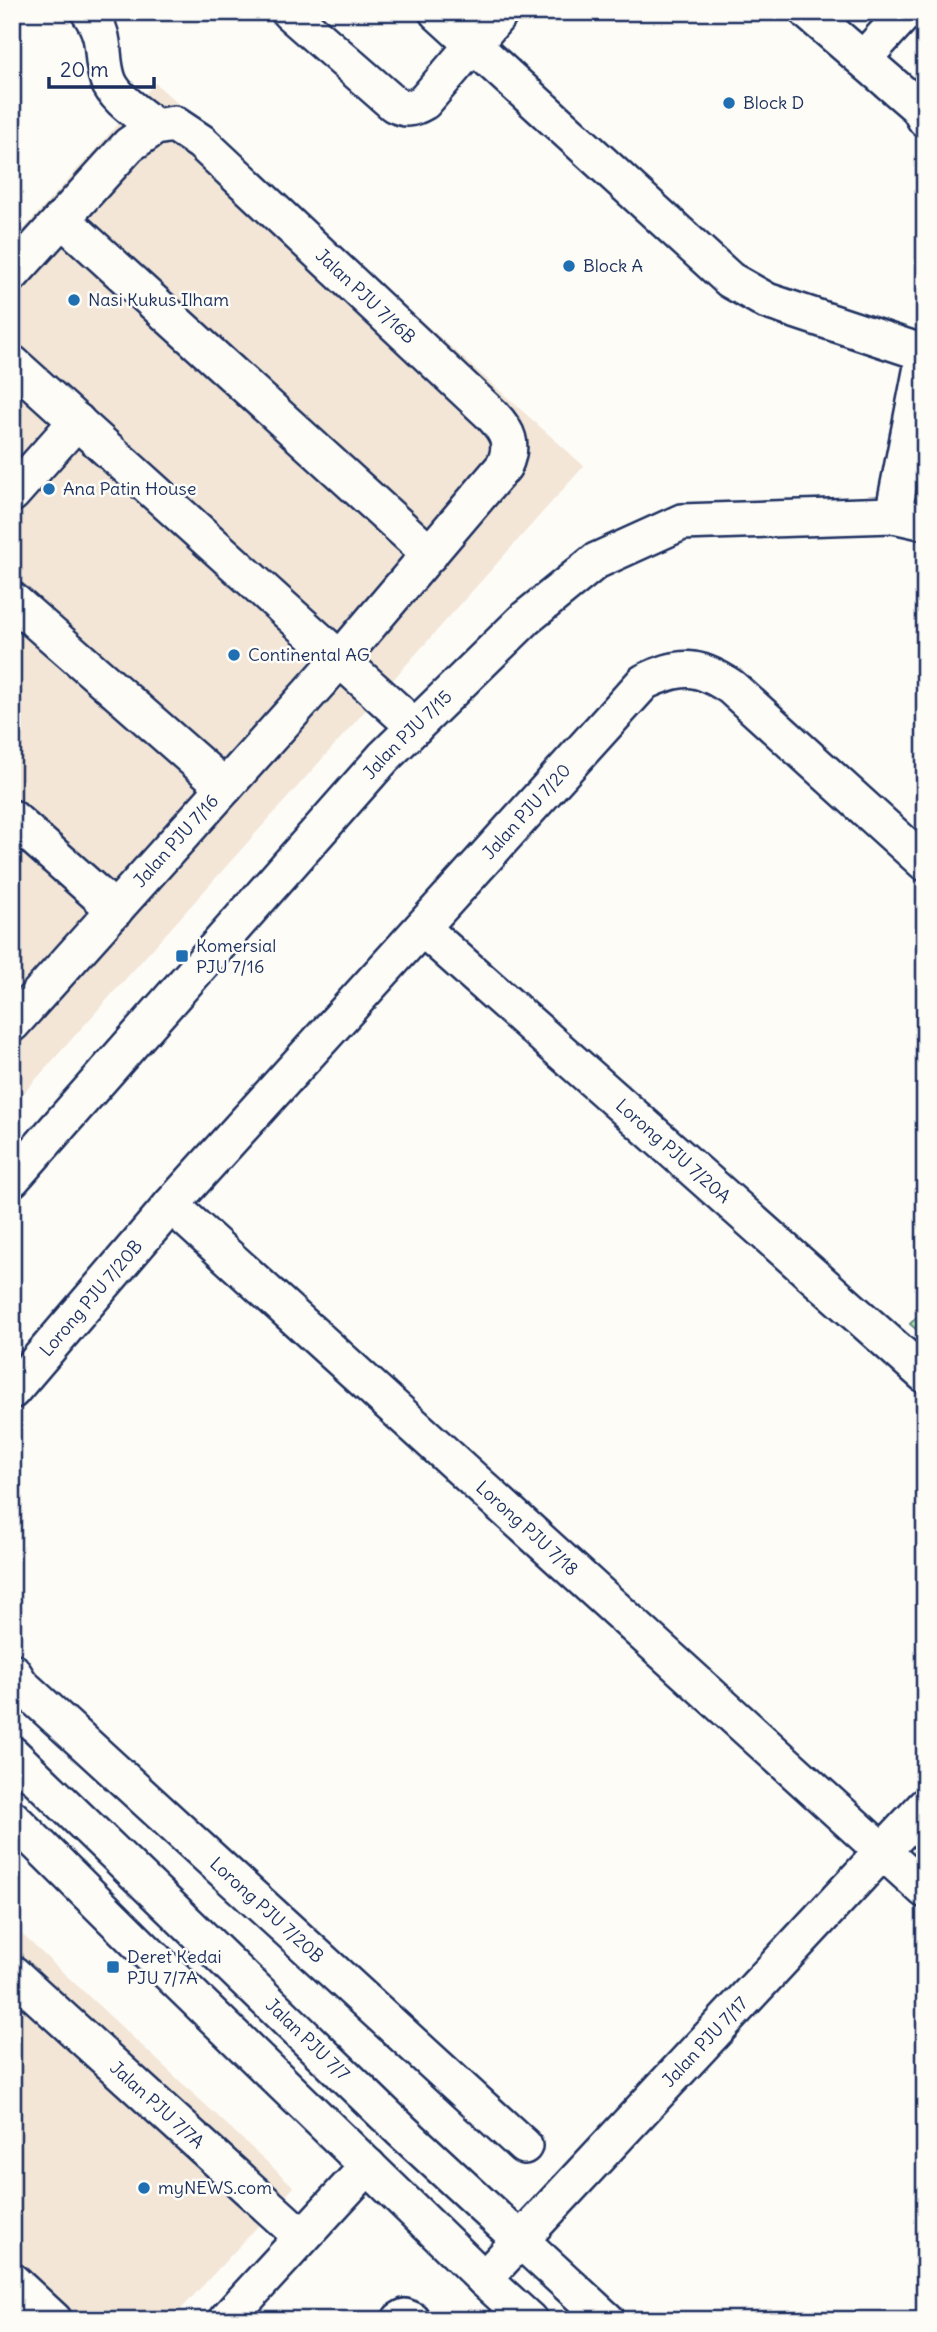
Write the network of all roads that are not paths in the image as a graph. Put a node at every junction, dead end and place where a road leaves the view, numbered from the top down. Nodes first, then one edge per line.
1 (89, 12) edge
2 (289, 12) edge
3 (437, 12) edge
4 (501, 12) edge
5 (808, 12) edge
6 (906, 12) edge
7 (472, 45) junction
8 (863, 59) junction
9 (925, 119) edge
10 (155, 127) junction
11 (62, 219) junction
12 (12, 274) edge
13 (924, 352) edge
14 (12, 363) edge
15 (77, 421) junction
16 (12, 494) edge
17 (909, 518) edge
18 (430, 554) junction
19 (12, 600) edge
20 (340, 659) junction
21 (415, 727) junction
22 (225, 787) junction
23 (12, 818) edge
24 (925, 863) edge
25 (115, 910) junction
26 (422, 928) junction
27 (12, 1024) edge
28 (12, 1179) edge
29 (171, 1205) junction
30 (925, 1375) edge
31 (12, 1391) edge
32 (12, 1671) edge
33 (12, 1754) edge
34 (925, 1805) edge
35 (12, 1818) edge
36 (883, 1852) junction
37 (925, 1890) edge
38 (12, 1973) edge
39 (524, 2146) dead end
40 (368, 2166) junction
41 (302, 2236) junction
42 (519, 2239) junction
43 (484, 2279) junction
44 (12, 2281) edge
45 (54, 2320) edge
46 (226, 2320) edge
47 (529, 2320) edge
48 (607, 2320) edge

1 - 10 street
2 - 7 street
3 - 7 street
4 - 7 street
5 - 8 street
6 - 8 street
7 - 13 street
8 - 9 street
10 - 11 street
10 - 18 street, Jalan PJU 7/16B
11 - 12 street
11 - 18 street
13 - 17 street
14 - 15 street
15 - 16 street
15 - 20 street
17 - 21 street, Jalan PJU 7/15
18 - 20 street, Jalan PJU 7/16B
19 - 22 street
20 - 21 street
20 - 22 street, Jalan PJU 7/16
21 - 28 street, Jalan PJU 7/15
22 - 25 street, Jalan PJU 7/16
23 - 25 street
24 - 26 street, Jalan PJU 7/20
25 - 27 street, Jalan PJU 7/16
26 - 29 street, Jalan PJU 7/20
26 - 30 street, Lorong PJU 7/20A
29 - 31 street, Lorong PJU 7/20B
29 - 36 street, Lorong PJU 7/18
32 - 39 street, Lorong PJU 7/20B
33 - 42 street, Jalan PJU 7/7
34 - 36 street, Jalan PJU 7/17
35 - 40 street
36 - 37 street, Lorong PJU 7/18
36 - 42 street, Jalan PJU 7/17
38 - 41 street, Jalan PJU 7/7A
40 - 41 street
40 - 43 street
41 - 46 street
42 - 43 street, Jalan PJU 7/17
42 - 48 street, Jalan PJU 7/7
43 - 47 street
44 - 45 street

